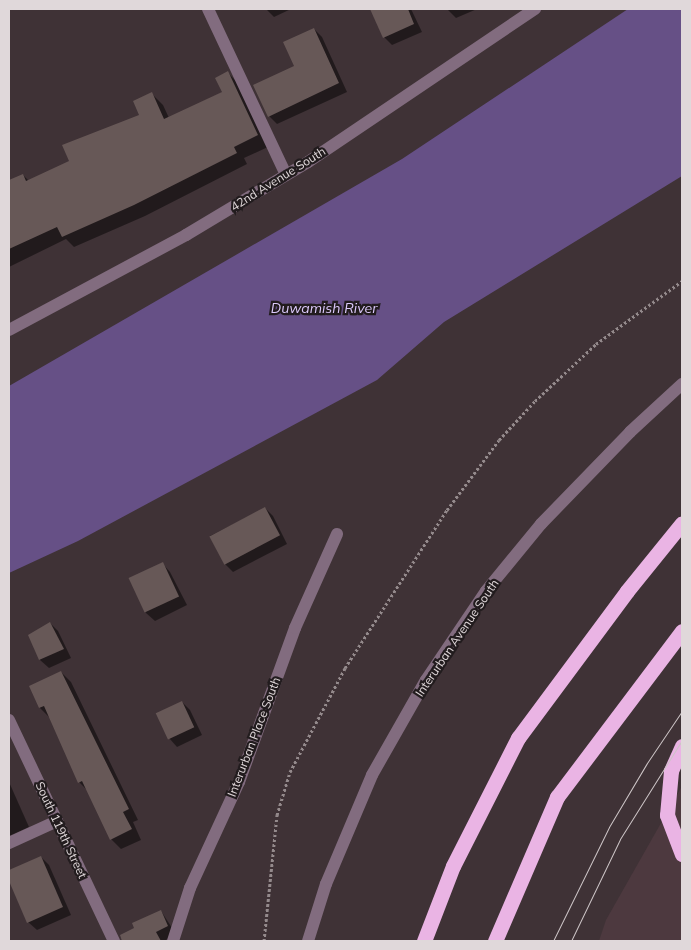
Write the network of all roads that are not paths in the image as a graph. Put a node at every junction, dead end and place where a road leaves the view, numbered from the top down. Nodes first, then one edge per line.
1 (208, 9) edge
2 (535, 9) edge
3 (286, 176) junction
4 (9, 330) edge
5 (682, 384) edge
6 (682, 523) edge
7 (337, 534) dead end
8 (682, 630) edge
9 (9, 720) edge
10 (682, 746) edge
11 (57, 821) junction
12 (9, 843) edge
13 (682, 854) edge
14 (114, 941) edge
15 (173, 941) edge
16 (308, 941) edge
17 (424, 941) edge
18 (495, 941) edge

1 - 3 street
2 - 3 street, 42nd Avenue South
3 - 4 street, 42nd Avenue South
5 - 16 street, Interurban Avenue South
6 - 17 highway
7 - 15 street, Interurban Place South
8 - 18 highway
9 - 11 street, South 119th Street
10 - 13 highway
11 - 12 street
11 - 14 street, South 119th Street

